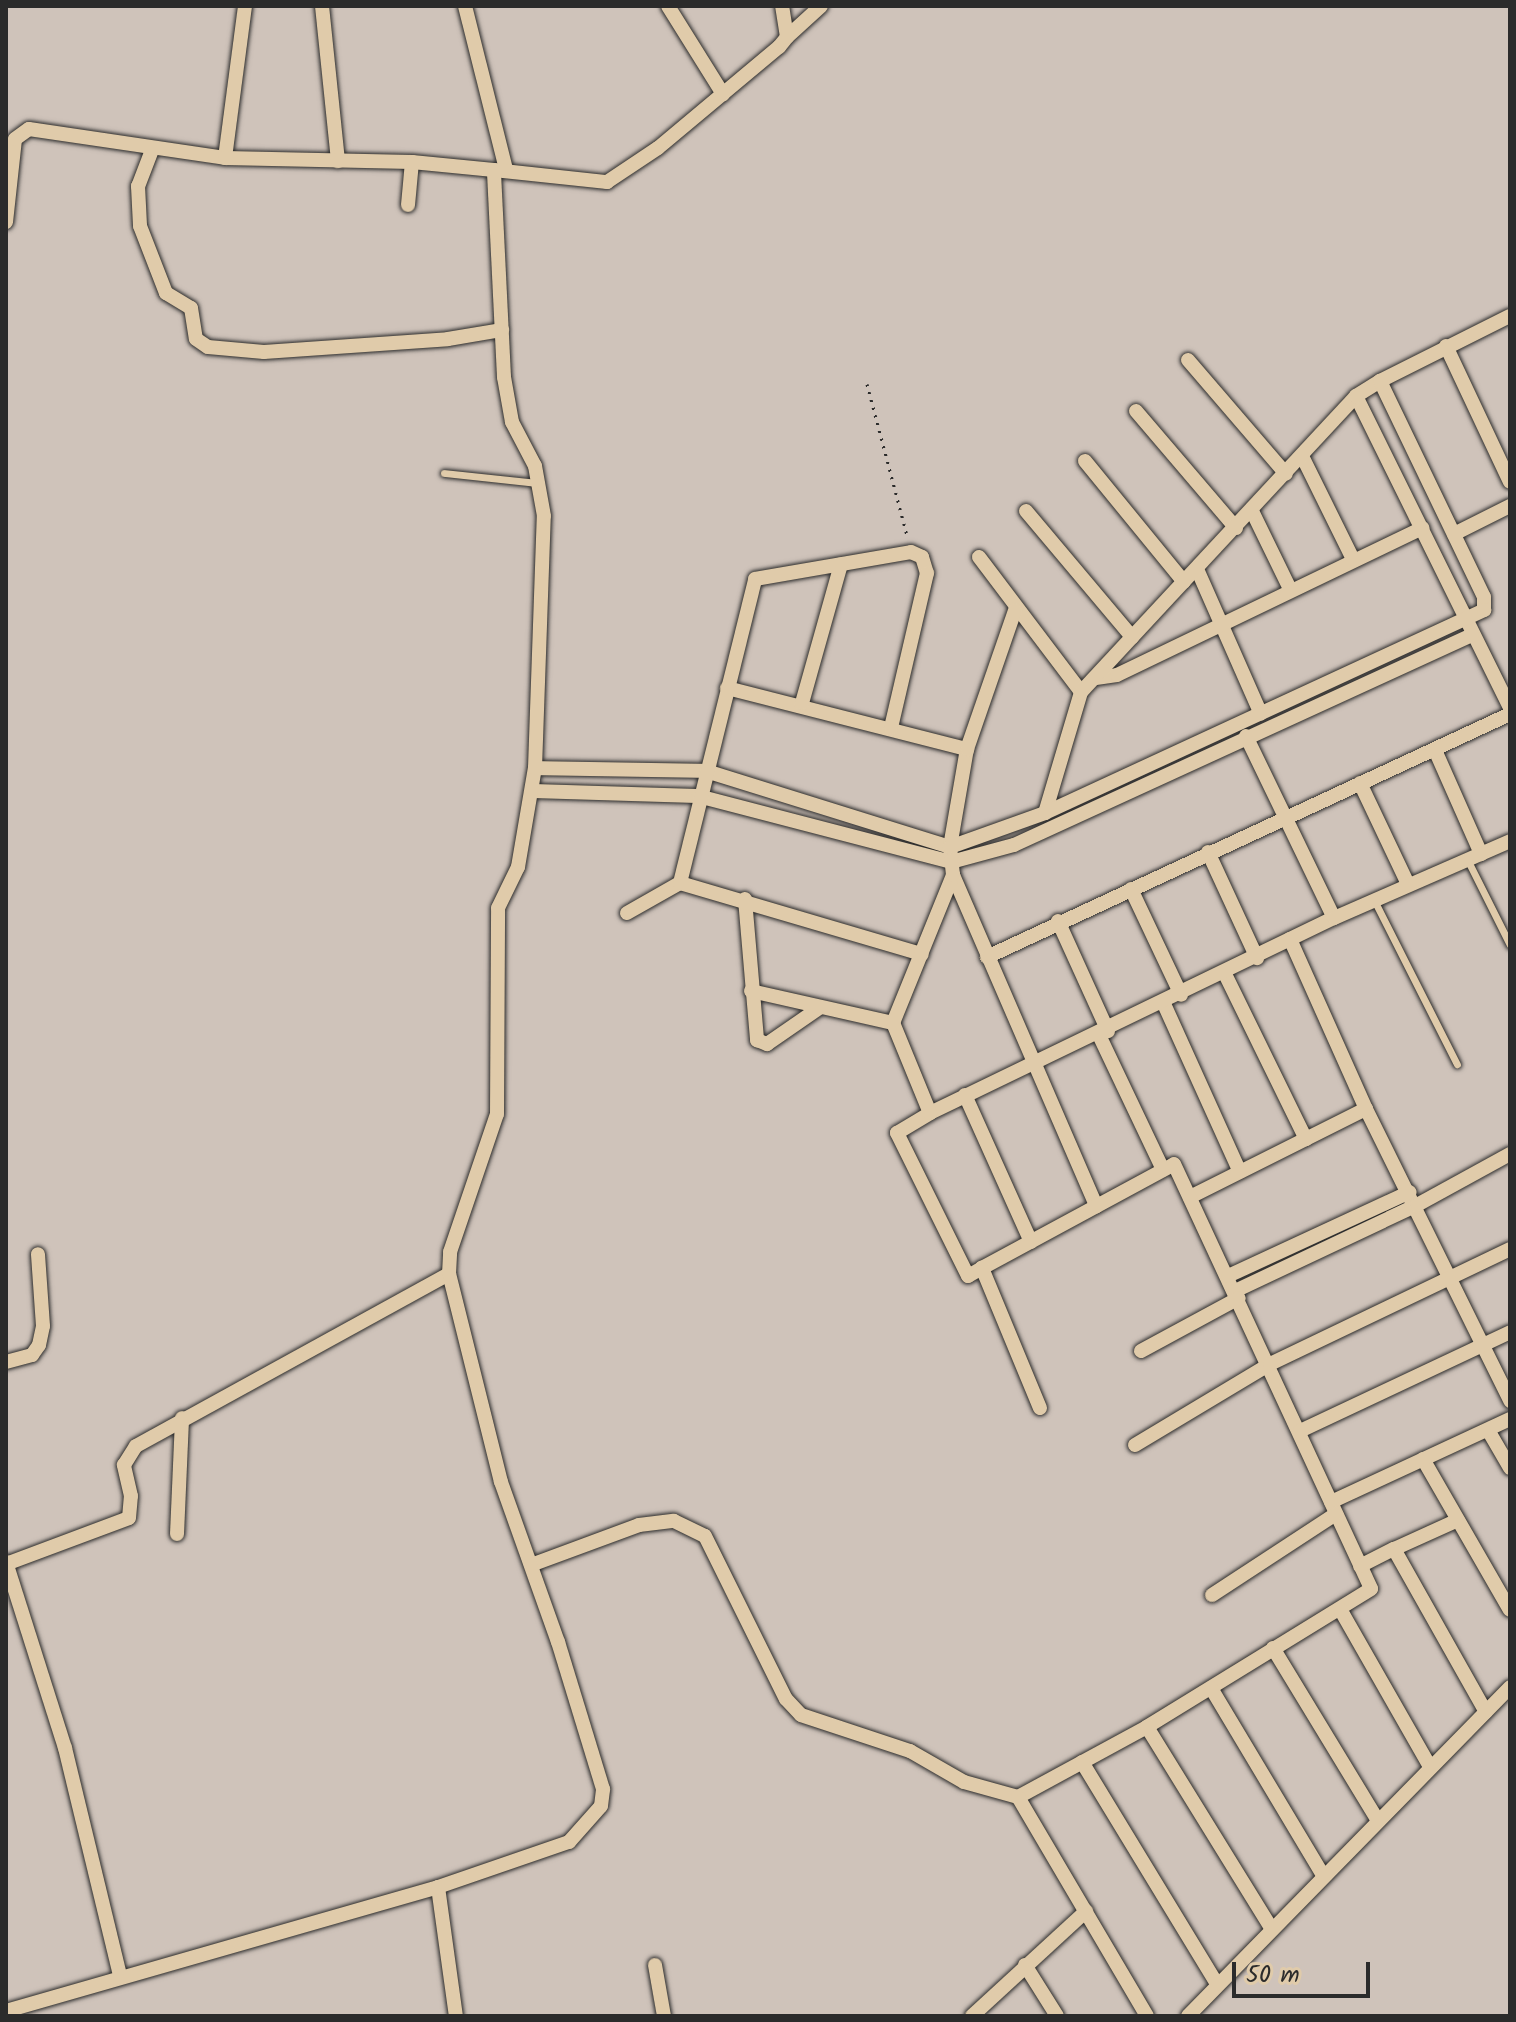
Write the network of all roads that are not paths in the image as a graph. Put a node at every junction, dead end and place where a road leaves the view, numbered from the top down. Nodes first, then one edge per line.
1 (245, 6) edge
2 (322, 6) edge
3 (465, 6) edge
4 (668, 6) edge
5 (782, 6) edge
6 (821, 6) edge
7 (787, 37) junction
8 (723, 94) junction
9 (152, 150) junction
10 (225, 158) junction
11 (338, 161) junction
12 (412, 162) junction
13 (500, 169) junction
14 (408, 205) dead end
15 (6, 222) edge
16 (1510, 316) edge
17 (502, 330) junction
18 (1446, 346) junction
19 (1188, 360) dead end
20 (1380, 381) junction
21 (1356, 396) junction
22 (1136, 411) dead end
23 (1303, 458) junction
24 (1085, 461) dead end
25 (444, 473) dead end
26 (1286, 474) junction
27 (1510, 482) edge
28 (540, 483) junction
29 (1510, 506) edge
30 (1026, 511) dead end
31 (1252, 511) junction
32 (1236, 528) junction
33 (1422, 528) junction
34 (1454, 534) junction
35 (979, 557) dead end
36 (1353, 559) junction
37 (841, 564) junction
38 (1197, 569) junction
39 (1184, 582) junction
40 (1290, 589) junction
41 (1015, 610) junction
42 (1464, 618) junction
43 (1225, 624) junction
44 (1472, 635) junction
45 (1132, 637) junction
46 (1096, 678) junction
47 (727, 688) junction
48 (1081, 692) junction
49 (802, 703) junction
50 (1510, 707) edge
51 (1261, 714) junction
52 (1510, 714) edge
53 (891, 728) junction
54 (1246, 736) junction
55 (967, 749) junction
56 (1435, 750) junction
57 (535, 768) junction
58 (706, 771) junction
59 (1360, 783) junction
60 (532, 791) junction
61 (698, 796) junction
62 (1045, 813) junction
63 (1285, 815) junction
64 (1510, 841) edge
65 (1208, 852) junction
66 (1474, 857) junction
67 (951, 861) junction
68 (680, 883) junction
69 (1408, 884) junction
70 (1131, 889) junction
71 (745, 899) junction
72 (1374, 900) junction
73 (627, 913) dead end
74 (1334, 918) junction
75 (1058, 921) junction
76 (1290, 939) junction
77 (1510, 945) edge
78 (922, 954) junction
79 (987, 957) junction
80 (1257, 958) junction
81 (1225, 974) junction
82 (751, 991) junction
83 (1181, 995) junction
84 (1164, 1004) junction
85 (819, 1008) junction
86 (893, 1023) junction
87 (1104, 1033) junction
88 (1457, 1064) dead end
89 (1034, 1067) junction
90 (965, 1095) junction
91 (1366, 1109) junction
92 (930, 1113) junction
93 (1306, 1139) junction
94 (1510, 1154) edge
95 (1163, 1170) junction
96 (1240, 1172) junction
97 (1190, 1197) junction
98 (1414, 1198) junction
99 (1096, 1206) junction
100 (1031, 1242) junction
101 (1510, 1249) edge
102 (38, 1254) dead end
103 (982, 1268) junction
104 (449, 1274) junction
105 (1228, 1276) junction
106 (1449, 1276) junction
107 (1237, 1294) junction
108 (1510, 1332) edge
109 (1482, 1345) junction
110 (1141, 1351) dead end
111 (6, 1362) edge
112 (1270, 1364) junction
113 (1510, 1401) edge
114 (1040, 1408) dead end
115 (182, 1418) junction
116 (1510, 1419) edge
117 (1488, 1430) junction
118 (1300, 1431) junction
119 (1135, 1445) dead end
120 (1423, 1459) junction
121 (1510, 1468) edge
122 (1333, 1508) junction
123 (1458, 1520) junction
124 (177, 1534) dead end
125 (1394, 1549) junction
126 (6, 1563) edge
127 (531, 1565) junction
128 (1360, 1566) junction
129 (1212, 1595) dead end
130 (1340, 1609) junction
131 (1510, 1610) edge
132 (1273, 1648) junction
133 (1510, 1687) edge
134 (1211, 1688) junction
135 (1486, 1712) junction
136 (1147, 1727) junction
137 (1082, 1762) junction
138 (1430, 1767) junction
139 (1018, 1797) junction
140 (1378, 1821) junction
141 (1323, 1875) junction
142 (438, 1887) junction
143 (1086, 1911) junction
144 (1271, 1928) junction
145 (655, 1965) dead end
146 (1025, 1965) junction
147 (120, 1975) junction
148 (1216, 1982) junction
149 (6, 2011) edge
150 (456, 2016) edge
151 (664, 2016) edge
152 (972, 2016) edge
153 (1057, 2016) edge
154 (1147, 2016) edge
155 (1188, 2016) edge

1 - 10 street
2 - 11 street
3 - 13 street
4 - 8 street
5 - 7 street
6 - 7 street
7 - 8 street
8 - 13 street
9 - 10 street
9 - 15 street
9 - 17 street
10 - 11 street
11 - 12 street
12 - 13 street
12 - 14 street
13 - 17 street
16 - 18 street
17 - 28 street
18 - 20 street
18 - 27 street
19 - 26 street
20 - 21 street
20 - 34 street
21 - 23 street
21 - 33 street
22 - 32 street
23 - 26 street
23 - 36 street
24 - 39 street
25 - 28 lane
26 - 31 street
28 - 57 street
29 - 34 street
30 - 45 street
31 - 32 street
31 - 40 street
32 - 38 street
33 - 36 street
33 - 42 street
34 - 42 street
35 - 41 street
36 - 40 street
37 - 47 street
37 - 49 street
37 - 53 street
38 - 39 street
38 - 43 street
39 - 45 street
40 - 43 street
41 - 48 street
41 - 55 street
42 - 44 street
42 - 51 street
43 - 46 street
43 - 51 street
44 - 50 street
44 - 54 street
45 - 46 street
46 - 48 street
47 - 49 street
47 - 58 street
48 - 62 street
49 - 53 street
51 - 62 street
52 - 56 street
53 - 55 street
54 - 63 street
54 - 67 street
55 - 67 street
56 - 59 street
56 - 66 street
57 - 58 street
57 - 60 street
58 - 61 street
58 - 67 street
59 - 63 street
59 - 69 street
60 - 61 street
60 - 104 street
61 - 67 street
61 - 68 street
62 - 67 street
63 - 65 street
63 - 74 street
64 - 66 street
65 - 70 street
65 - 80 street
66 - 69 street
66 - 77 lane
67 - 78 street
67 - 79 street
68 - 71 street
68 - 73 street
69 - 72 street
70 - 75 street
70 - 83 street
71 - 78 street
71 - 82 street
72 - 74 street
72 - 88 lane
74 - 76 street
75 - 79 street
75 - 87 street
76 - 80 street
76 - 91 street
78 - 86 street
79 - 89 street
80 - 81 street
81 - 83 street
81 - 93 street
82 - 85 street
82 - 85 street
83 - 84 street
84 - 87 street
84 - 96 street
85 - 86 street
86 - 92 street
87 - 89 street
87 - 95 street
89 - 90 street
89 - 99 street
90 - 92 street
90 - 100 street
91 - 93 street
91 - 98 street
92 - 103 street
93 - 96 street
94 - 98 street
95 - 97 street
95 - 99 street
96 - 97 street
97 - 105 street
98 - 105 street
98 - 106 street
98 - 107 street
99 - 100 street
100 - 103 street
101 - 106 street
102 - 111 street
103 - 114 street
104 - 115 street
104 - 127 street
105 - 107 street
106 - 109 street
106 - 112 street
107 - 110 street
107 - 112 street
108 - 109 street
109 - 113 street
109 - 118 street
112 - 118 street
112 - 119 street
115 - 124 street
115 - 126 street
116 - 117 street
117 - 120 street
117 - 121 street
118 - 122 street
120 - 122 street
120 - 123 street
122 - 128 street
122 - 129 street
123 - 125 street
123 - 131 street
125 - 128 street
125 - 135 street
126 - 147 street
127 - 139 street
127 - 142 street
128 - 130 street
130 - 132 street
130 - 138 street
132 - 134 street
132 - 140 street
133 - 135 street
134 - 136 street
134 - 141 street
135 - 138 street
136 - 137 street
136 - 144 street
137 - 139 street
137 - 148 street
138 - 140 street
139 - 143 street
140 - 141 street
141 - 144 street
142 - 147 street
142 - 150 street
143 - 146 street
143 - 154 street
144 - 148 street
145 - 151 street
146 - 152 street
146 - 153 street
147 - 149 street
148 - 155 street

